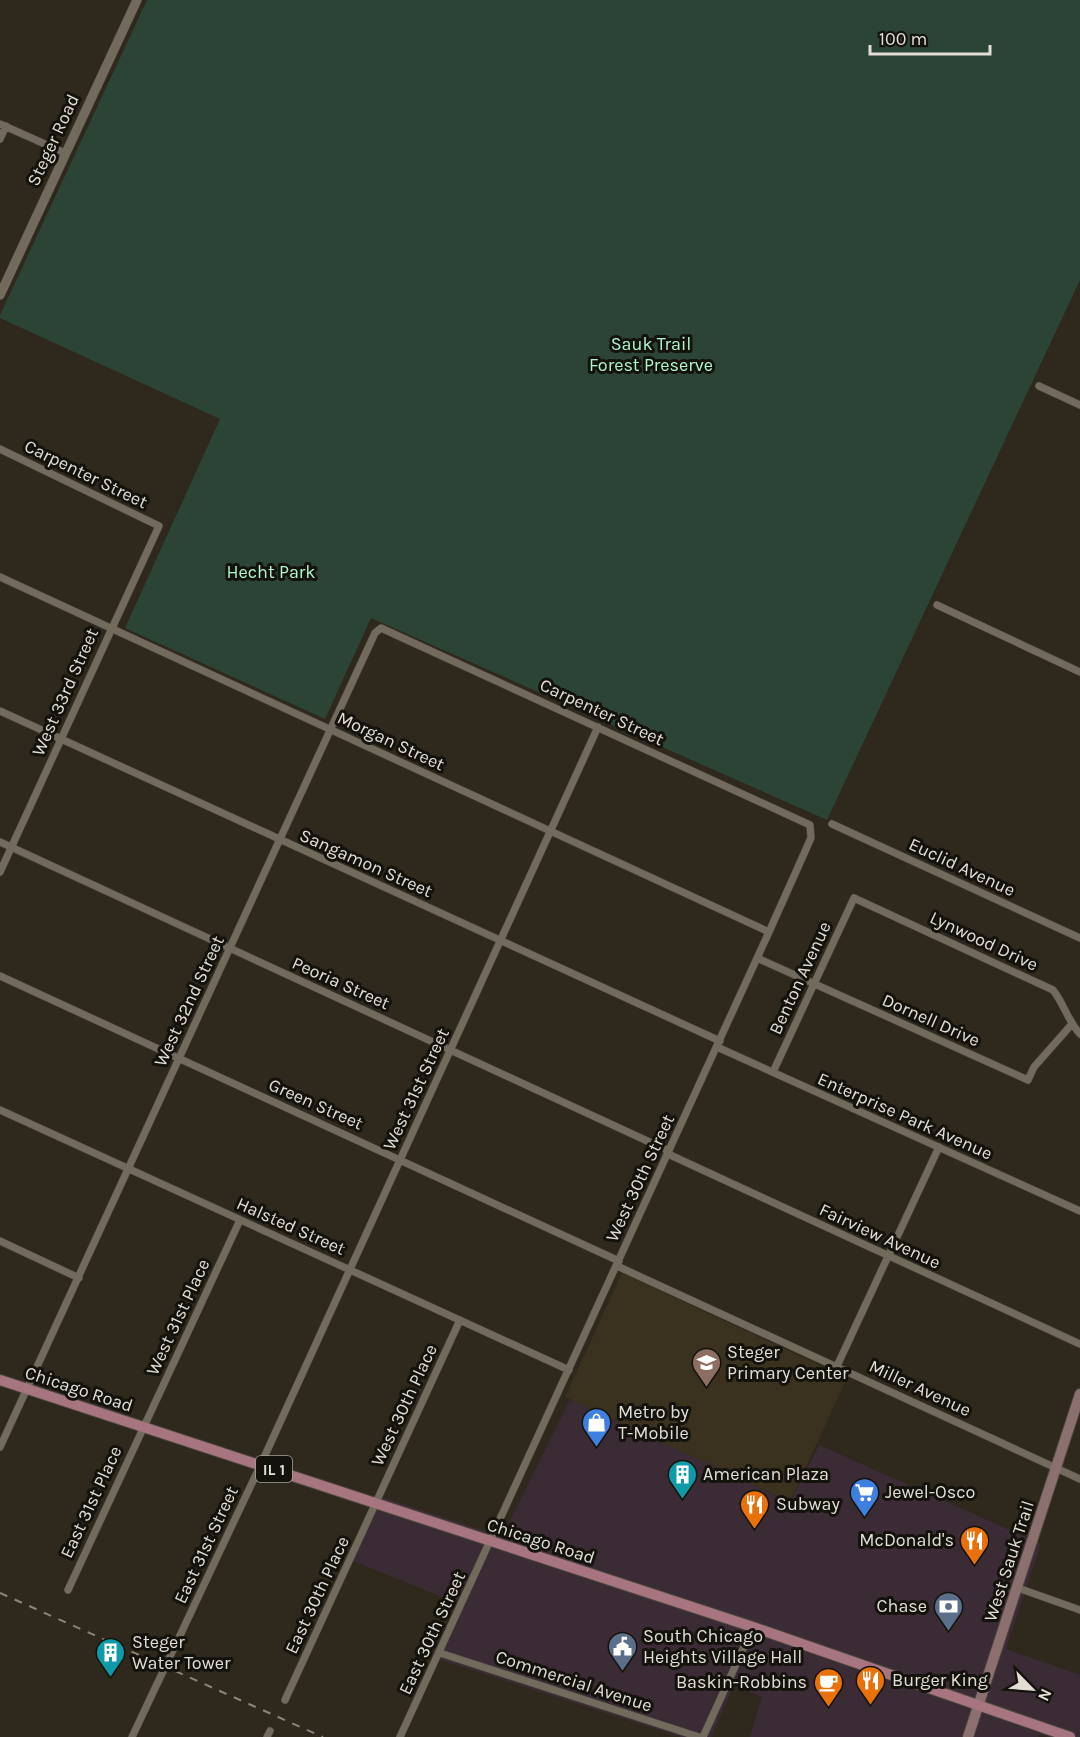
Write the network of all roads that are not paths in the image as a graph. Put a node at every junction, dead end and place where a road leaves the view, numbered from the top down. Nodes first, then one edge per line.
1 (137, 0) edge
2 (3, 125) edge
3 (0, 139) edge
4 (65, 153) junction
5 (0, 295) edge
6 (1039, 386) dead end
7 (1080, 405) edge
8 (0, 449) edge
9 (159, 526) joint
10 (0, 577) edge
11 (937, 605) dead end
12 (111, 628) junction
13 (381, 628) joint
14 (1080, 672) edge
15 (0, 711) edge
16 (598, 727) junction
17 (331, 730) junction
18 (61, 739) junction
19 (832, 824) dead end
20 (810, 825) joint
21 (551, 831) junction
22 (280, 841) junction
23 (0, 842) edge
24 (11, 848) junction
25 (0, 872) edge
26 (854, 898) joint
27 (769, 932) junction
28 (1080, 938) edge
29 (501, 940) junction
30 (230, 949) junction
31 (757, 958) junction
32 (0, 976) edge
33 (814, 984) junction
34 (1072, 1024) junction
35 (1080, 1034) edge
36 (718, 1044) junction
37 (451, 1049) junction
38 (180, 1059) junction
39 (773, 1072) junction
40 (0, 1110) edge
41 (939, 1148) junction
42 (668, 1153) junction
43 (400, 1159) junction
44 (129, 1169) junction
45 (1080, 1211) edge
46 (240, 1220) junction
47 (0, 1241) edge
48 (888, 1257) junction
49 (618, 1264) junction
50 (350, 1269) junction
51 (79, 1278) junction
52 (460, 1320) junction
53 (1080, 1344) edge
54 (837, 1366) junction
55 (569, 1370) junction
56 (0, 1380) edge
57 (28, 1389) junction
58 (1080, 1394) edge
59 (142, 1427) junction
60 (0, 1447) edge
61 (261, 1464) junction
62 (1056, 1467) junction
63 (1080, 1479) edge
64 (376, 1503) junction
65 (491, 1542) junction
66 (1018, 1588) junction
67 (68, 1590) dead end
68 (1080, 1610) edge
69 (753, 1627) junction
70 (440, 1653) junction
71 (285, 1700) dead end
72 (979, 1707) junction
73 (132, 1737) edge
74 (400, 1737) edge
75 (701, 1737) edge
76 (968, 1737) edge
77 (1070, 1737) edge

1 - 4 street, Steger Road
2 - 3 street
2 - 4 street
4 - 5 street, Steger Road
6 - 7 street
8 - 9 street, Carpenter Street
9 - 12 street, West 33rd Street
10 - 12 street, Morgan Street
11 - 14 street
12 - 17 street, Morgan Street
12 - 18 street, West 33rd Street
13 - 16 street, Carpenter Street
13 - 17 street, West 32nd Street
15 - 18 street, Sangamon Street
16 - 20 street, Carpenter Street
16 - 21 street, West 31st Street
17 - 21 street, Morgan Street
17 - 22 street, West 32nd Street
18 - 22 street, Sangamon Street
18 - 24 street, West 33rd Street
19 - 28 street, Euclid Avenue
20 - 27 street, West 30th Street
21 - 27 street, Morgan Street
21 - 29 street, West 31st Street
22 - 29 street, Sangamon Street
22 - 30 street, West 32nd Street
23 - 24 street, Peoria Street
24 - 25 street, West 33rd Street
24 - 30 street, Peoria Street
26 - 33 street, Benton Avenue
26 - 34 street, Lynwood Drive
27 - 31 street, West 30th Street
29 - 36 street, Sangamon Street
29 - 37 street, West 31st Street
30 - 37 street, Peoria Street
30 - 38 street, West 32nd Street
31 - 33 street, Dornell Drive
31 - 36 street, West 30th Street
32 - 38 street, Green Street
33 - 34 street, Dornell Drive
33 - 39 street, Benton Avenue
34 - 35 street, Lynwood Drive
36 - 39 street, Enterprise Park Avenue
36 - 42 street, West 30th Street
37 - 42 street, Peoria Street
37 - 43 street, West 31st Street
38 - 43 street, Green Street
38 - 44 street, West 32nd Street
39 - 41 street, Enterprise Park Avenue
40 - 44 street, Halsted Street
41 - 45 street, Enterprise Park Avenue
41 - 48 street
42 - 48 street, Fairview Avenue
42 - 49 street, West 30th Street
43 - 49 street, Green Street
43 - 50 street, West 31st Street
44 - 46 street, Halsted Street
44 - 51 street, West 32nd Street
46 - 50 street, Halsted Street
46 - 59 street, West 31st Place
47 - 51 street
48 - 53 street, Fairview Avenue
48 - 54 street
49 - 54 street, Miller Avenue
49 - 55 street, West 30th Street
50 - 52 street, Halsted Street
50 - 61 street, West 31st Street
51 - 57 street, West 32nd Street
52 - 55 street, Halsted Street
52 - 64 street, West 30th Place
54 - 62 street, Miller Avenue
55 - 65 street, West 30th Street
56 - 57 main road, Chicago Road / IL 1
57 - 59 main road, Chicago Road / IL 1
57 - 60 street, West 32nd Street
58 - 62 main road, West Sauk Trail
59 - 61 main road, Chicago Road / IL 1
59 - 67 street, East 31st Place
61 - 64 main road, Chicago Road / IL 1
61 - 73 street, East 31st Street
62 - 63 street, Miller Avenue
62 - 66 main road, West Sauk Trail
64 - 65 main road, Chicago Road / IL 1
64 - 71 street, East 30th Place
65 - 69 main road, Chicago Road / IL 1
65 - 70 street, East 30th Street
66 - 68 street
66 - 72 main road, West Sauk Trail
69 - 72 main road, Chicago Road / IL 1
69 - 75 street
70 - 74 street, East 30th Street
70 - 75 street, Commercial Avenue
72 - 76 main road, West Sauk Trail
72 - 77 main road, Chicago Road / IL 1

